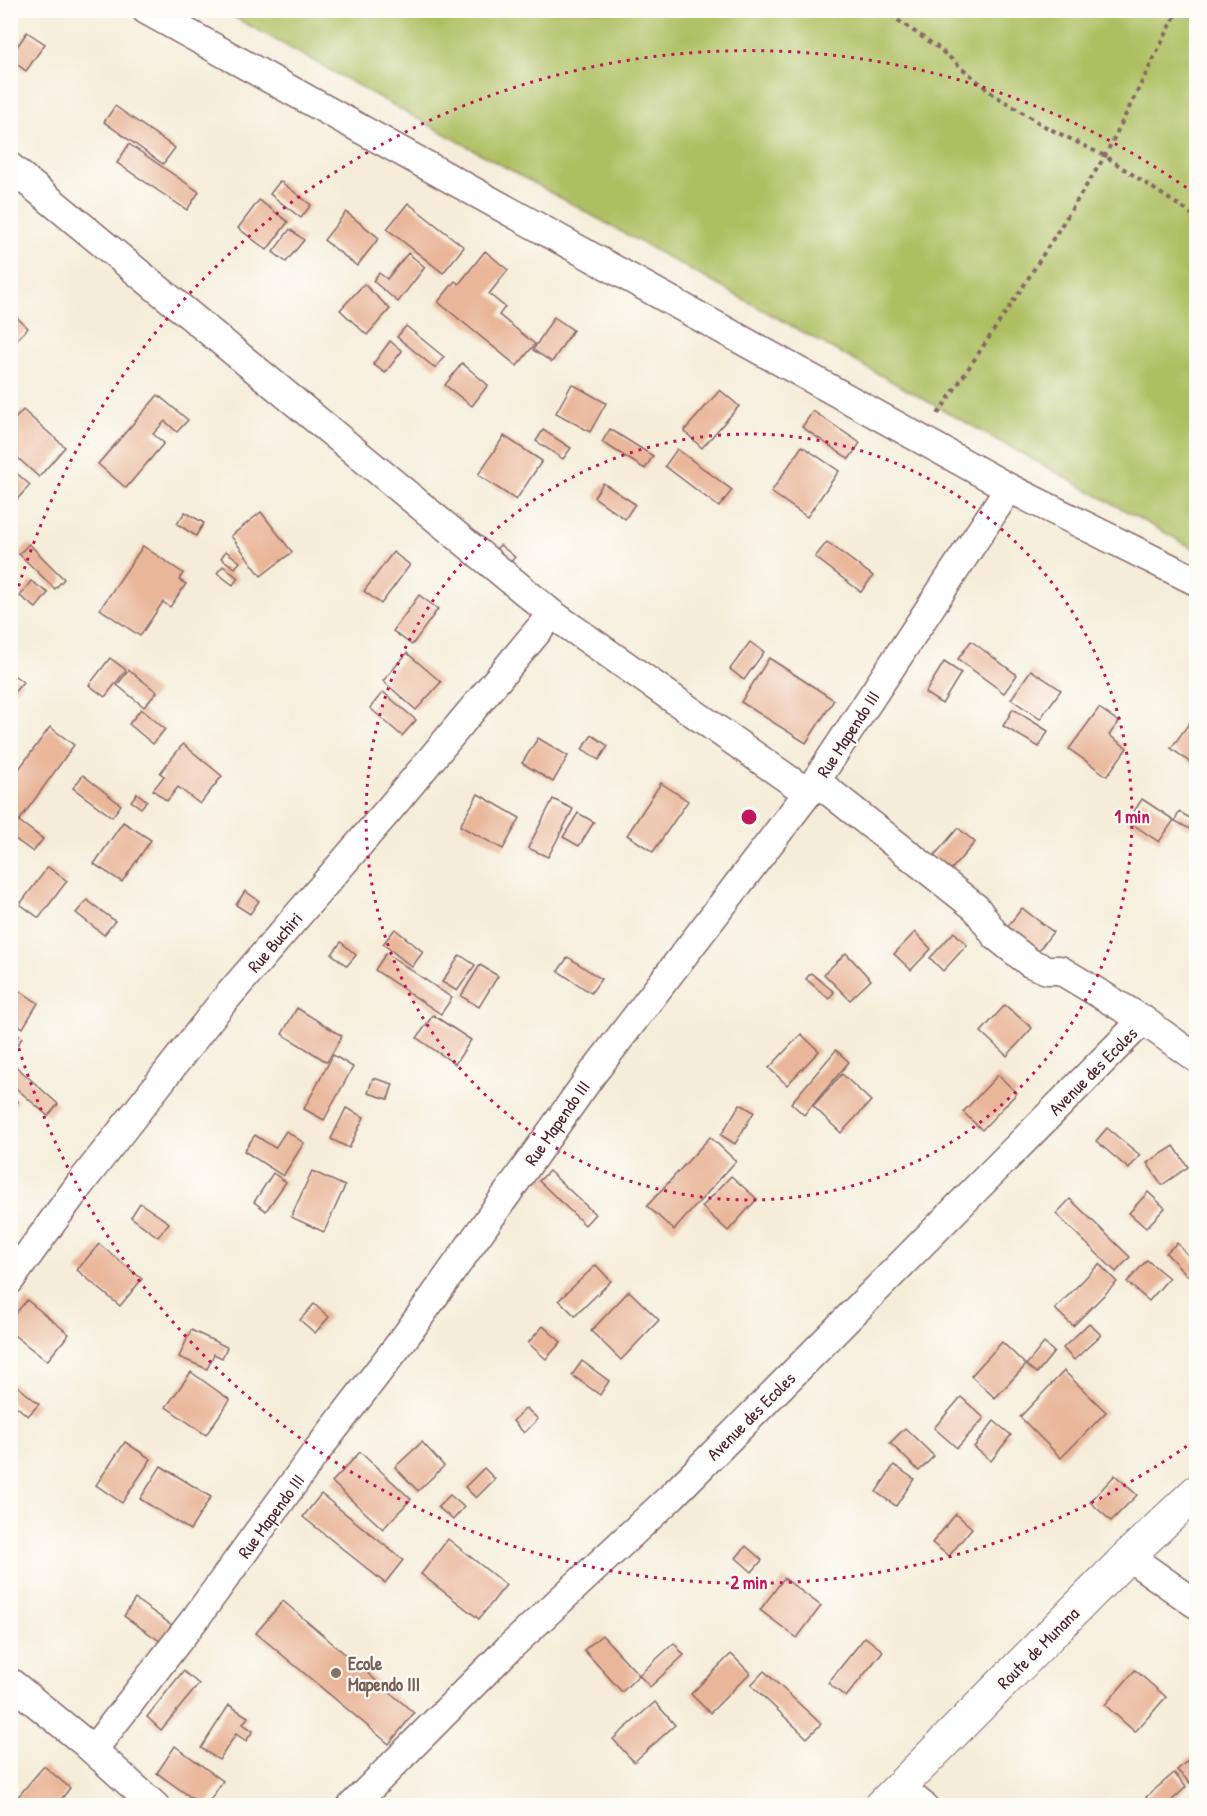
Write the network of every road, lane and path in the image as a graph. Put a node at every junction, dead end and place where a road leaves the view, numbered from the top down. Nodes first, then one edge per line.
1 (146, 10) edge
2 (883, 10) edge
3 (1178, 10) edge
4 (1105, 156) junction
5 (10, 167) edge
6 (1197, 217) edge
7 (921, 440) junction
8 (1009, 488) junction
9 (1197, 581) edge
10 (552, 614) junction
11 (812, 787) junction
12 (1143, 1020) junction
13 (1197, 1058) edge
14 (10, 1281) edge
15 (1197, 1492) edge
16 (1128, 1556) junction
17 (1197, 1604) edge
18 (10, 1682) edge
19 (93, 1750) junction
20 (902, 1800) edge
21 (155, 1806) edge
22 (352, 1806) edge

1 - 7 street
2 - 4 path
3 - 4 path
4 - 6 path
4 - 7 path
5 - 10 street
7 - 8 street
8 - 9 street
8 - 11 street, Rue Mapendo III
10 - 11 street
10 - 14 street, Rue Buchiri
11 - 12 street
11 - 19 street, Rue Mapendo III
12 - 13 street
12 - 22 street, Avenue des Ecoles
15 - 16 main road, Route de Munana
16 - 17 street
16 - 20 main road, Route de Munana
18 - 19 street
19 - 21 street

